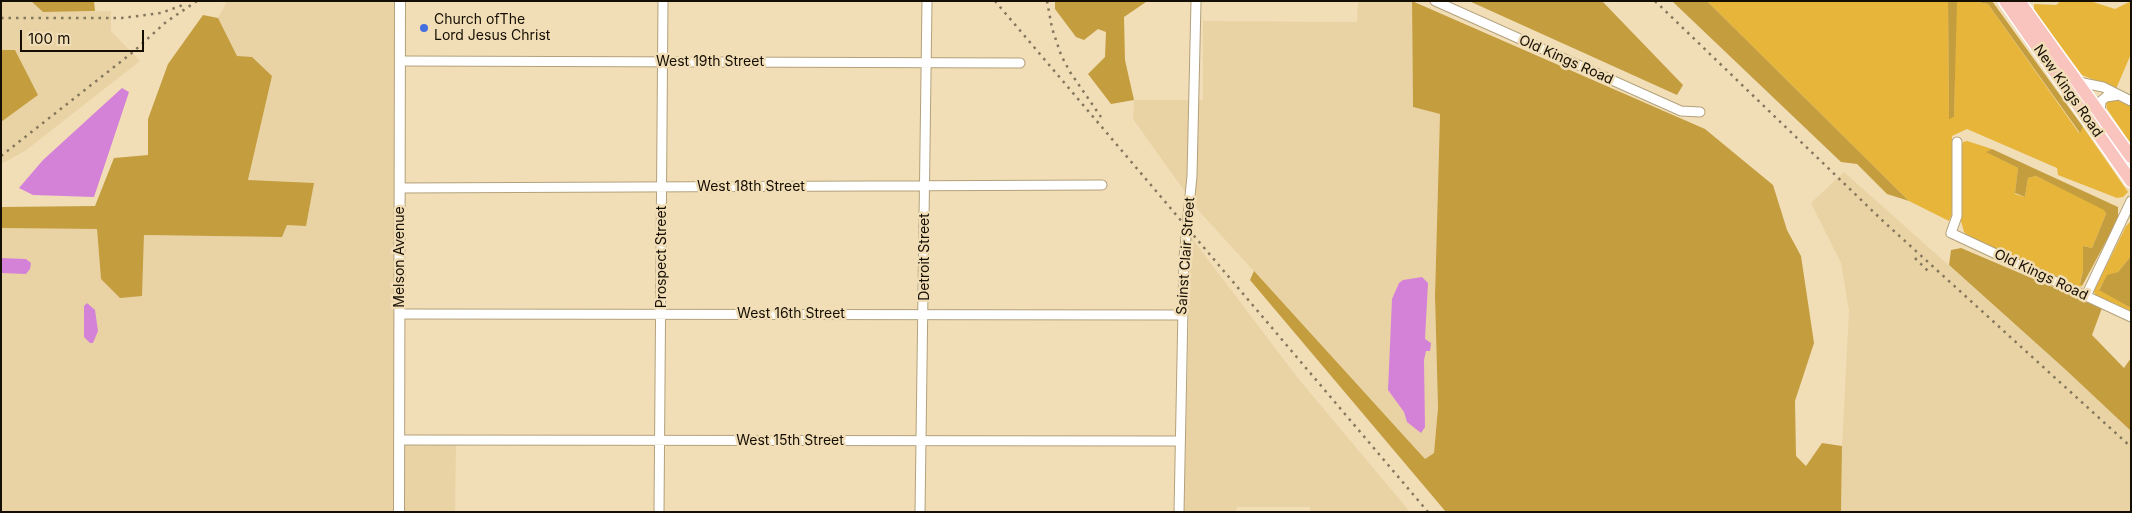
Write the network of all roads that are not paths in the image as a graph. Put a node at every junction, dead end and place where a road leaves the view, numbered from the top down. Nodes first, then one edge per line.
1 (400, 1) edge
2 (663, 1) edge
3 (927, 1) edge
4 (1196, 1) edge
5 (1435, 1) edge
6 (2005, 1) edge
7 (2019, 1) edge
8 (400, 61) junction
9 (663, 62) junction
10 (927, 62) junction
11 (1020, 63) dead end
12 (2078, 82) junction
13 (2119, 95) junction
14 (2131, 101) edge
15 (1700, 112) dead end
16 (2100, 114) junction
17 (1957, 142) dead end
18 (2131, 157) edge
19 (2131, 181) edge
20 (1102, 185) dead end
21 (925, 186) junction
22 (662, 187) junction
23 (400, 188) junction
24 (2130, 206) edge
25 (2086, 296) junction
26 (400, 314) junction
27 (662, 314) junction
28 (924, 314) junction
29 (1182, 315) junction
30 (2131, 317) edge
31 (399, 440) junction
32 (921, 440) junction
33 (660, 441) junction
34 (1180, 441) junction
35 (399, 512) edge
36 (659, 512) edge
37 (920, 512) edge
38 (1179, 512) edge

1 - 8 street, Melson Avenue
2 - 9 street, Prospect Street
3 - 10 street, Detroit Street
4 - 29 street, Sainst Clair Street
5 - 15 street, Old Kings Road
6 - 19 main road, New Kings Road
7 - 12 main road, New Kings Road
8 - 9 street, West 19th Street
8 - 23 street, Melson Avenue
9 - 10 street, West 19th Street
9 - 22 street, Prospect Street
10 - 11 street, West 19th Street
10 - 21 street, Detroit Street
12 - 13 street
12 - 16 main road, New Kings Road
13 - 14 street
13 - 16 street
16 - 18 main road, New Kings Road
17 - 25 street, Old Kings Road
20 - 21 street, West 18th Street
21 - 22 street, West 18th Street
21 - 28 street, Detroit Street
22 - 23 street, West 18th Street
22 - 27 street, Prospect Street
23 - 26 street, Melson Avenue
24 - 25 street
25 - 30 street, Old Kings Road
26 - 27 street, West 16th Street
26 - 31 street, Melson Avenue
27 - 28 street, West 16th Street
27 - 33 street, Prospect Street
28 - 29 street, West 16th Street
28 - 32 street, Detroit Street
29 - 34 street, Sainst Clair Street
31 - 33 street, West 15th Street
31 - 35 street, Melson Avenue
32 - 33 street, West 15th Street
32 - 34 street, West 15th Street
32 - 37 street, Detroit Street
33 - 36 street, Prospect Street
34 - 38 street, Sainst Clair Street

